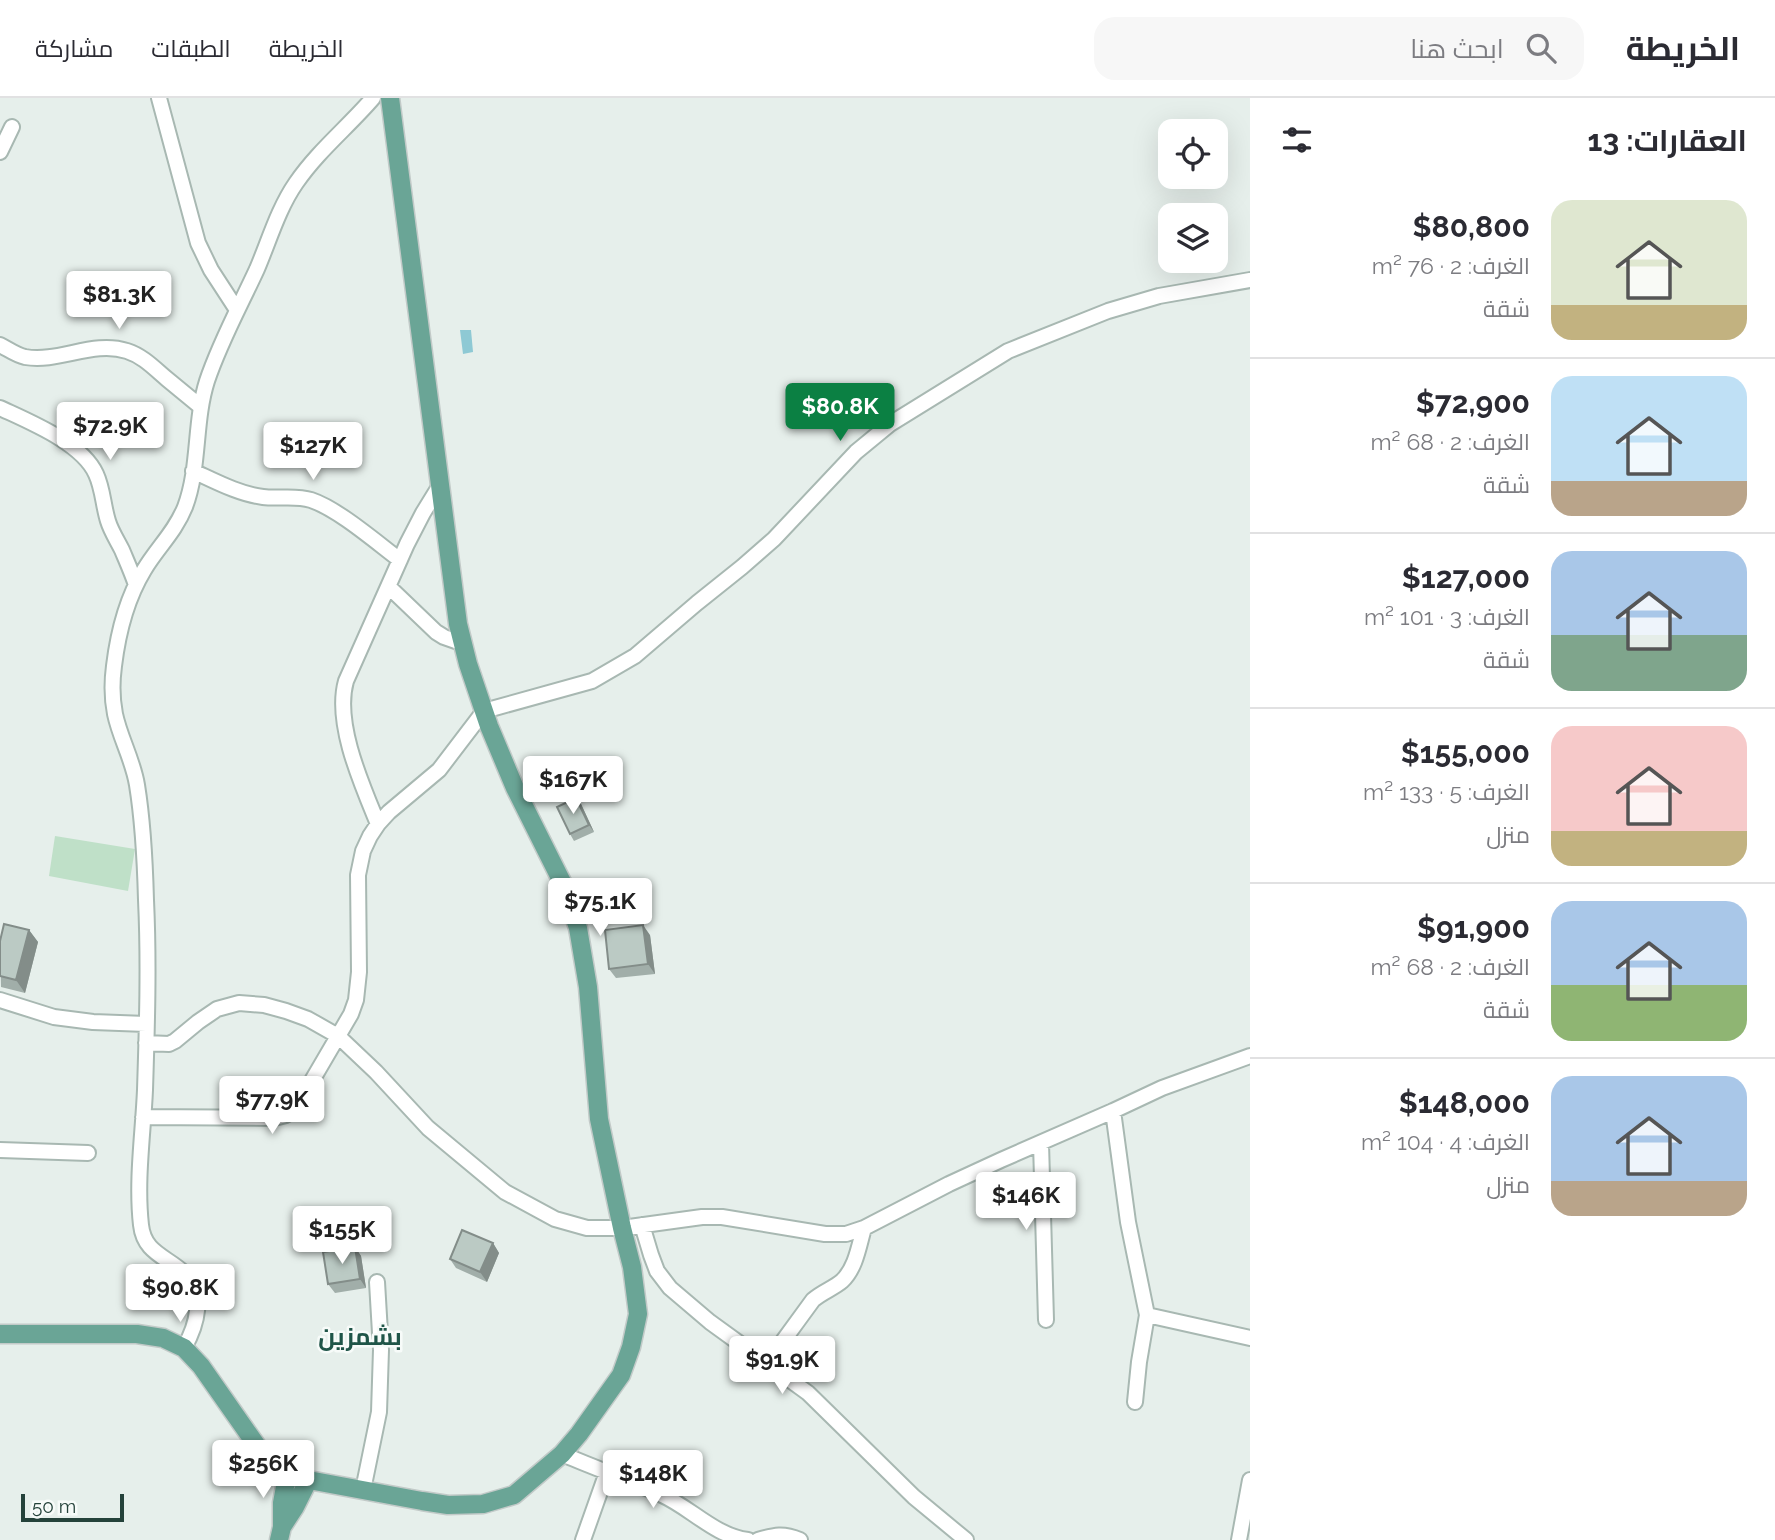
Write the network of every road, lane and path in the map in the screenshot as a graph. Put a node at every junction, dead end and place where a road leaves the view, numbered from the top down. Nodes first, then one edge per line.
1 (159, 98) edge
2 (373, 98) edge
3 (390, 98) edge
4 (12, 127) dead end
5 (0, 152) edge
6 (1250, 280) edge
7 (237, 310) junction
8 (0, 345) edge
9 (201, 407) junction
10 (0, 408) edge
11 (193, 471) junction
12 (439, 487) junction
13 (400, 560) junction
14 (136, 585) junction
15 (388, 587) junction
16 (461, 643) junction
17 (484, 711) junction
18 (378, 824) junction
19 (0, 1000) edge
20 (146, 1024) junction
21 (338, 1036) junction
22 (146, 1043) junction
23 (1250, 1056) edge
24 (1113, 1111) junction
25 (144, 1117) junction
26 (1041, 1143) junction
27 (0, 1150) edge
28 (89, 1153) dead end
29 (642, 1225) junction
30 (622, 1228) junction
31 (864, 1228) junction
32 (377, 1282) dead end
33 (1147, 1315) junction
34 (1046, 1320) dead end
35 (0, 1334) edge
36 (1250, 1338) edge
37 (184, 1348) junction
38 (767, 1363) junction
39 (1135, 1402) dead end
40 (562, 1454) junction
41 (607, 1472) junction
42 (287, 1476) junction
43 (1250, 1480) edge
44 (308, 1481) junction
45 (363, 1490) junction
46 (281, 1534) edge
47 (583, 1540) edge
48 (748, 1540) edge
49 (758, 1540) edge
50 (800, 1540) edge
51 (966, 1540) edge
52 (1239, 1540) edge

1 - 7 street
2 - 7 street
3 - 12 main road
4 - 5 street
6 - 17 street
7 - 9 street
8 - 9 street
9 - 11 street
10 - 14 street
11 - 13 street
11 - 14 street
12 - 13 street
12 - 16 main road
13 - 15 street
14 - 20 street
15 - 16 street
15 - 18 street
16 - 17 main road
17 - 18 street
17 - 30 main road
18 - 21 street
19 - 20 street
20 - 22 street
21 - 22 street
21 - 25 street
21 - 30 street
22 - 25 street
23 - 24 street
24 - 26 street
24 - 33 street
25 - 37 street
26 - 31 street
26 - 34 street
27 - 28 street
29 - 30 street
29 - 31 street
29 - 38 street
30 - 40 main road
31 - 38 street
32 - 45 street
33 - 36 street
33 - 39 street
35 - 37 main road
37 - 42 main road
38 - 51 street
40 - 41 street
40 - 45 main road
41 - 47 street
41 - 48 street
42 - 44 main road
42 - 46 main road
43 - 52 street
44 - 45 main road
44 - 46 main road
49 - 50 street

